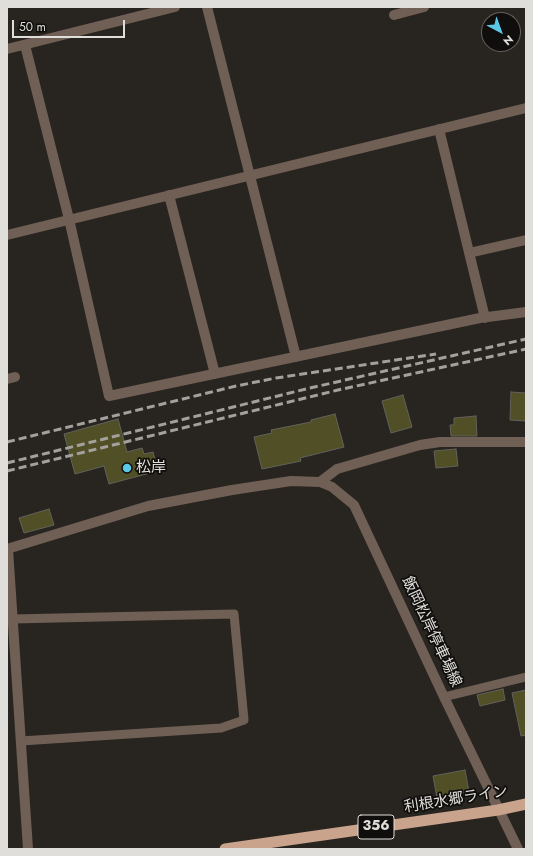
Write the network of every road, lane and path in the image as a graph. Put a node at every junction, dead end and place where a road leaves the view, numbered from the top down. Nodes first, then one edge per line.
1 (174, 7) edge
2 (208, 7) edge
3 (424, 7) edge
4 (394, 15) dead end
5 (25, 45) junction
6 (7, 50) edge
7 (526, 108) edge
8 (439, 129) junction
9 (250, 175) junction
10 (169, 195) junction
11 (69, 220) junction
12 (7, 235) edge
13 (526, 240) edge
14 (469, 253) junction
15 (526, 312) edge
16 (485, 318) junction
17 (296, 357) junction
18 (215, 374) junction
19 (526, 442) edge
20 (320, 482) junction
21 (8, 549) edge
22 (13, 619) junction
23 (526, 677) edge
24 (444, 697) junction
25 (21, 741) junction
26 (526, 804) edge
27 (498, 810) junction
28 (28, 849) edge
29 (225, 849) edge
30 (518, 849) edge

1 - 5 street
2 - 9 street
3 - 4 street
5 - 6 street
5 - 11 street
7 - 8 street
8 - 9 street
8 - 14 street
9 - 10 street
9 - 17 street
10 - 11 street
10 - 18 street
11 - 12 street
11 - 18 street
13 - 14 street
14 - 16 street
15 - 16 street
16 - 17 street
17 - 18 street
19 - 20 street
20 - 21 street
20 - 24 street, 飯岡松岸停車場線
21 - 22 street
22 - 25 street
22 - 25 lane
23 - 24 lane
24 - 27 street, 飯岡松岸停車場線
25 - 28 street
26 - 27 highway, 利根水郷ライン / 356
27 - 29 highway, 利根水郷ライン / 356
27 - 30 street, 飯岡松岸停車場線

